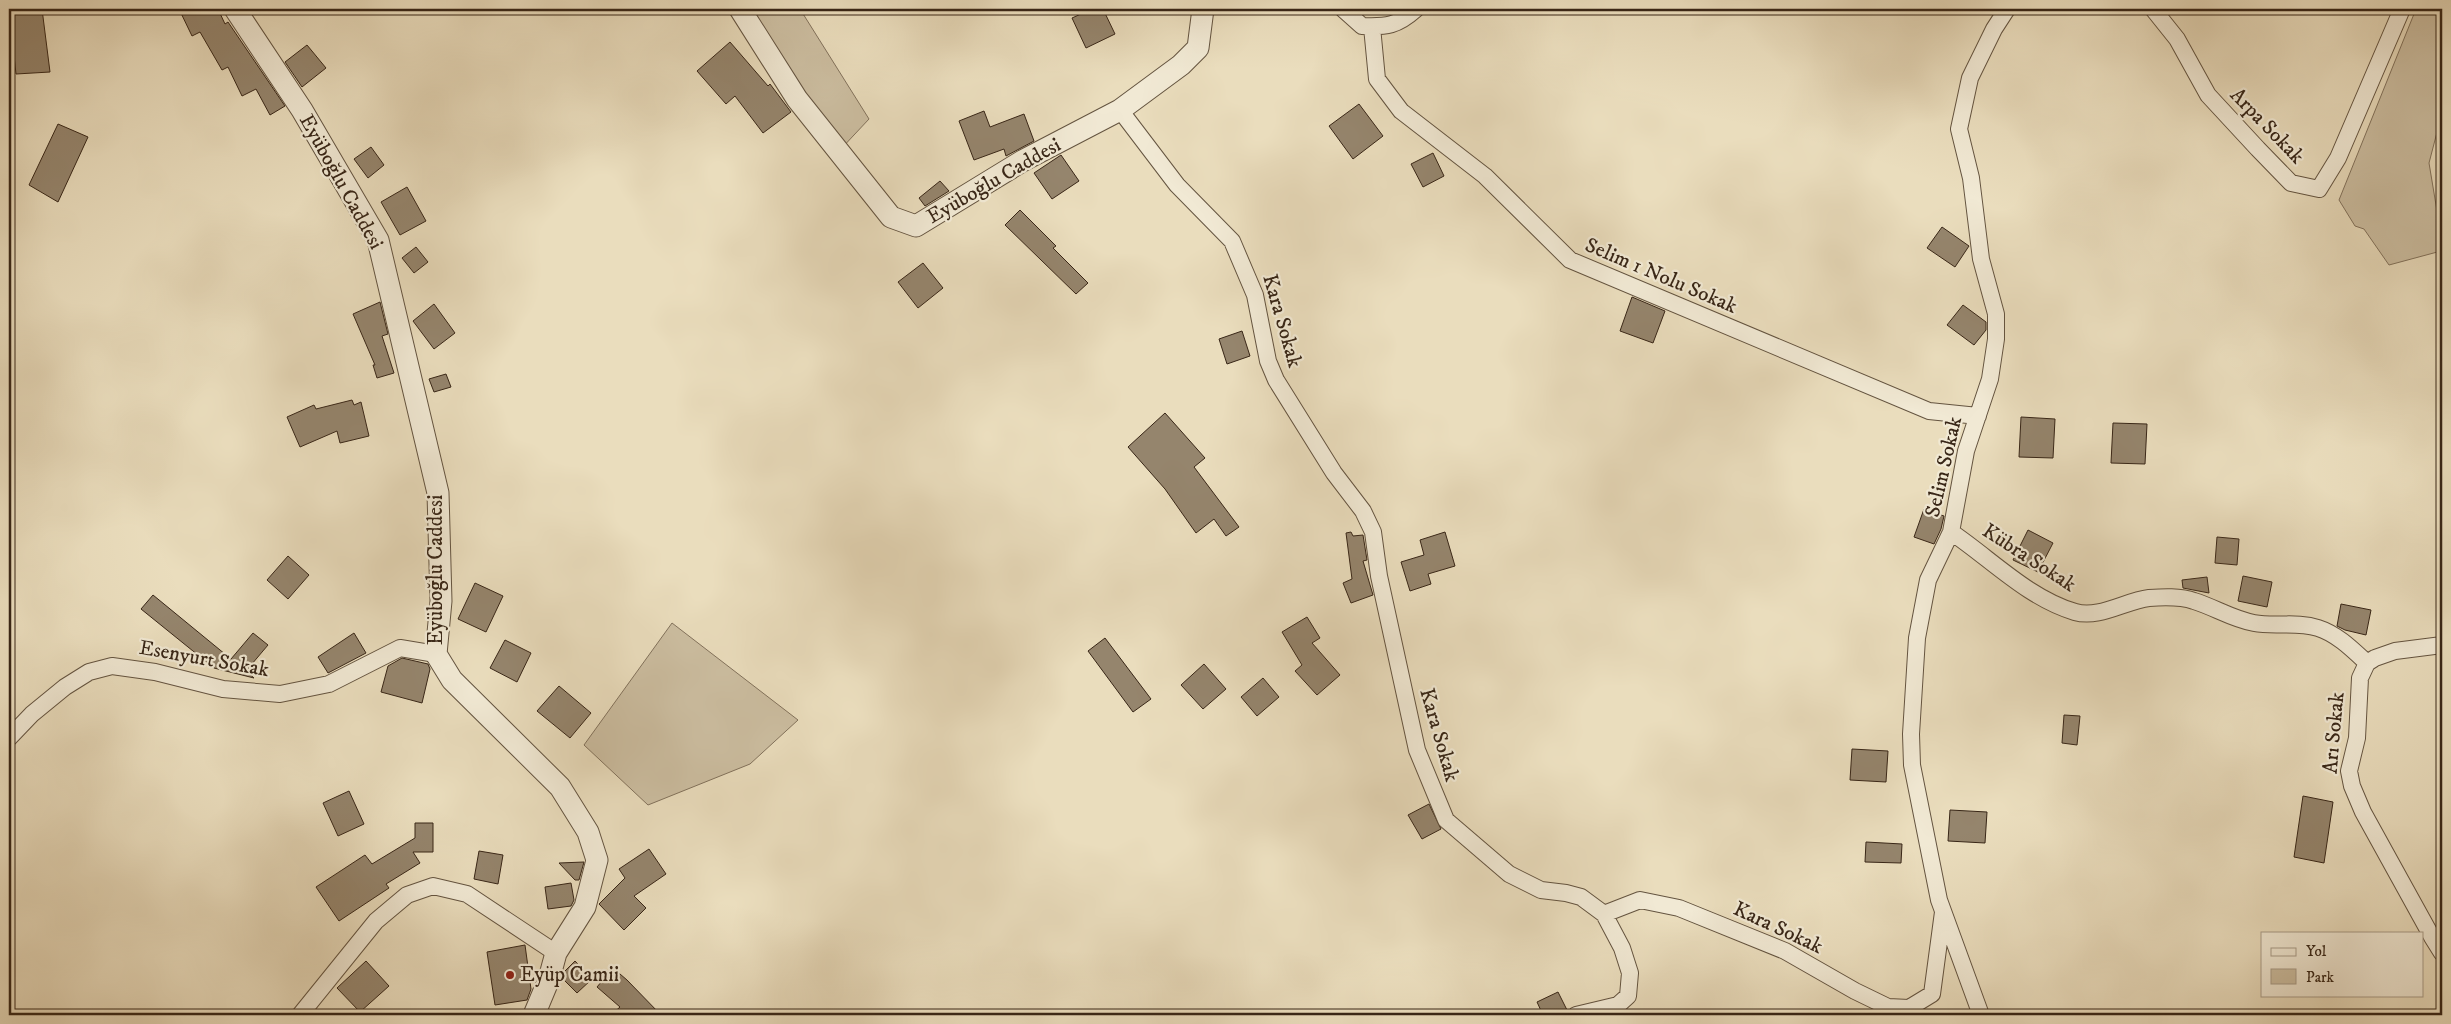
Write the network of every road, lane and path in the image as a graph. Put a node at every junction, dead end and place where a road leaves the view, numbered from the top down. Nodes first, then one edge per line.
1 (235, 9) edge
2 (740, 9) edge
3 (1203, 9) edge
4 (1343, 9) edge
5 (1416, 9) edge
6 (2007, 9) edge
7 (2153, 9) edge
8 (2402, 9) edge
9 (1372, 26) junction
10 (1120, 110) junction
11 (1978, 416) junction
12 (1951, 532) junction
13 (2442, 645) edge
14 (436, 654) junction
15 (2367, 663) junction
16 (9, 738) edge
17 (1943, 912) junction
18 (1604, 914) junction
19 (2442, 952) edge
20 (556, 953) junction
21 (300, 1015) edge
22 (534, 1015) edge
23 (1576, 1015) edge
24 (1981, 1015) edge

1 - 14 street, Eyüboğlu Caddesi
2 - 10 street, Eyüboğlu Caddesi
3 - 10 street, Eyüboğlu Caddesi
4 - 9 street
5 - 9 street
6 - 11 street, Selim Sokak
7 - 8 street, Arpa Sokak
9 - 11 street, Selim 1 Nolu Sokak
10 - 18 street, Kara Sokak
11 - 12 street, Selim Sokak
12 - 15 street, Kübra Sokak
12 - 17 street, Selim Sokak
13 - 15 street
14 - 16 street, Esenyurt Sokak
14 - 20 street, Eyüboğlu Caddesi
15 - 19 street, Arı Sokak
17 - 18 street, Kara Sokak
17 - 24 street, Selim Sokak
18 - 23 street
20 - 21 street
20 - 22 street, Eyüboğlu Caddesi

